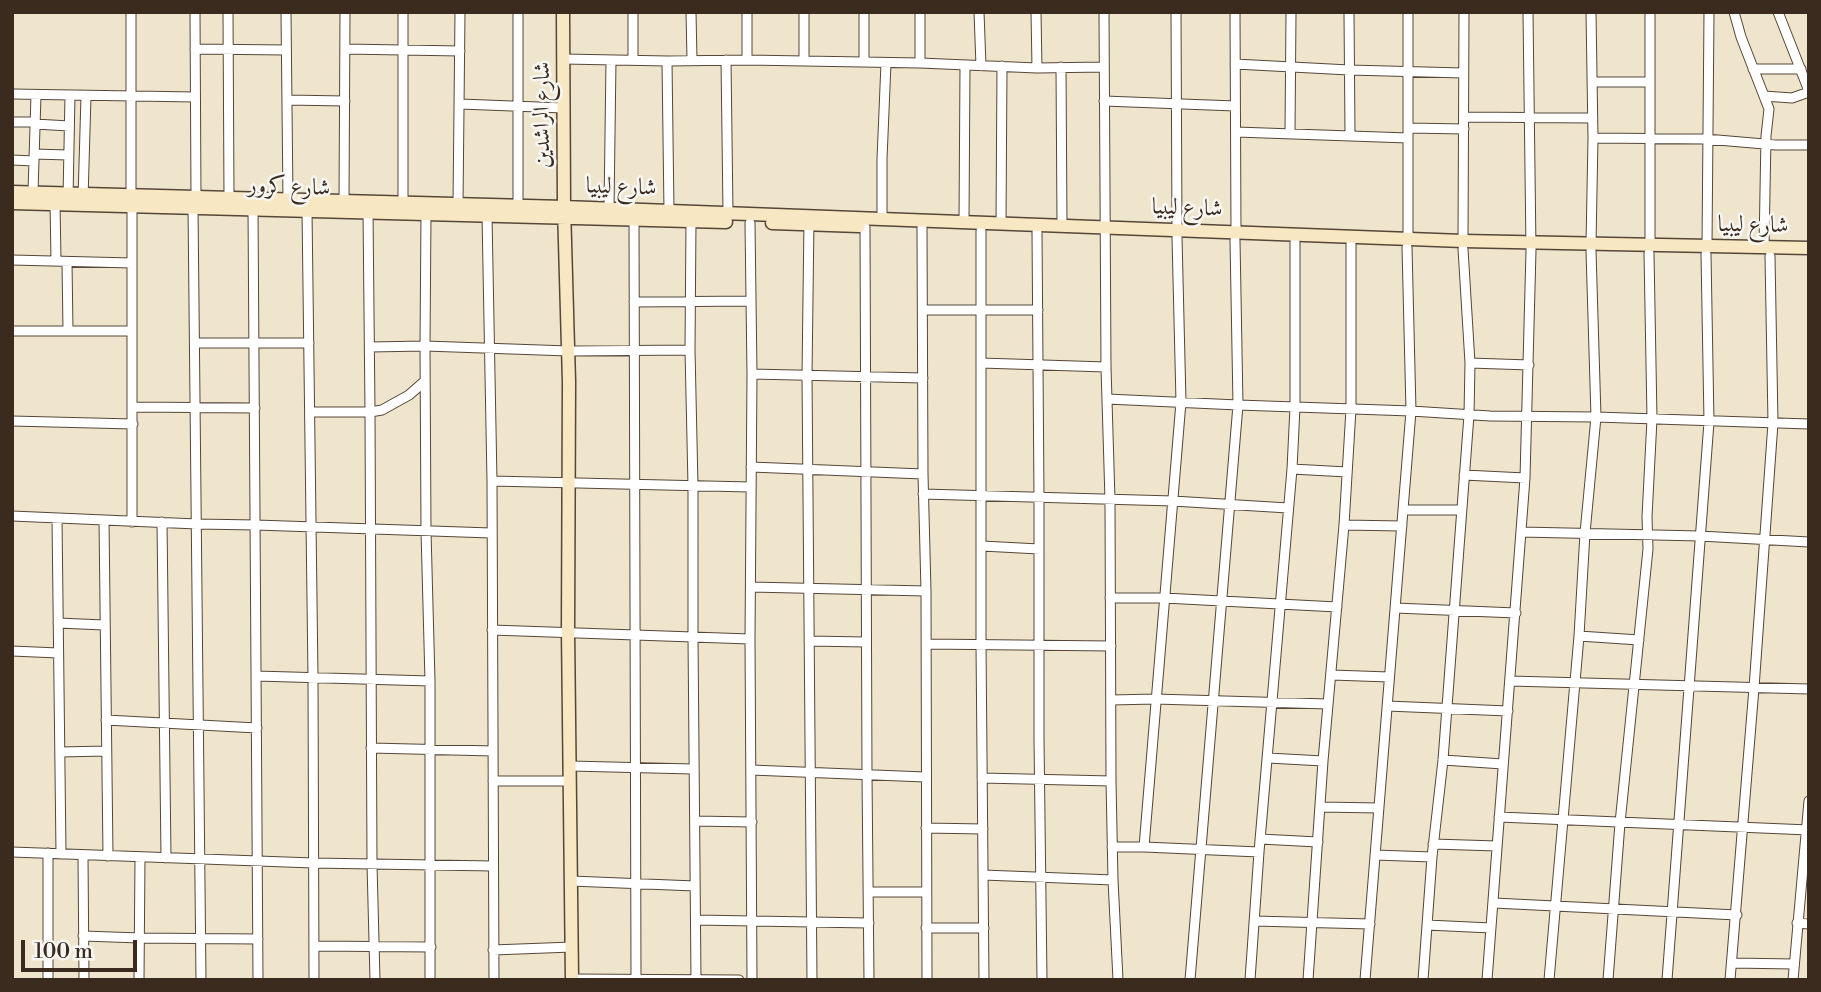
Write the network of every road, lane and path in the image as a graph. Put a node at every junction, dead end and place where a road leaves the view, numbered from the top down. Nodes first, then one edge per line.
1 (131, 12) edge
2 (195, 12) edge
3 (228, 12) edge
4 (286, 12) edge
5 (345, 12) edge
6 (403, 12) edge
7 (460, 12) edge
8 (518, 12) edge
9 (564, 12) edge
10 (633, 12) edge
11 (691, 12) edge
12 (747, 12) edge
13 (804, 12) edge
14 (864, 12) edge
15 (920, 12) edge
16 (979, 12) edge
17 (1036, 12) edge
18 (1104, 12) edge
19 (1176, 12) edge
20 (1235, 12) edge
21 (1291, 12) edge
22 (1349, 12) edge
23 (1408, 12) edge
24 (1464, 12) edge
25 (1528, 12) edge
26 (1591, 12) edge
27 (1650, 12) edge
28 (1709, 12) edge
29 (1734, 12) edge
30 (1779, 12) edge
31 (195, 49) junction
32 (228, 49) junction
33 (345, 49) junction
34 (286, 50) junction
35 (403, 51) junction
36 (460, 51) junction
37 (564, 59) junction
38 (611, 60) junction
39 (633, 60) junction
40 (692, 60) junction
41 (726, 60) junction
42 (747, 60) junction
43 (667, 61) junction
44 (804, 61) junction
45 (864, 62) junction
46 (886, 63) junction
47 (920, 63) junction
48 (1235, 64) junction
49 (965, 65) junction
50 (981, 66) junction
51 (1002, 66) junction
52 (1061, 67) junction
53 (1104, 67) junction
54 (1291, 67) junction
55 (1037, 68) junction
56 (1753, 69) junction
57 (1801, 69) junction
58 (1349, 70) junction
59 (1408, 72) junction
60 (1463, 73) junction
61 (1592, 82) junction
62 (1649, 82) junction
63 (1809, 92) edge
64 (12, 94) edge
65 (36, 94) junction
66 (69, 95) junction
67 (86, 96) junction
68 (1764, 96) junction
69 (131, 97) junction
70 (195, 97) junction
71 (287, 100) junction
72 (345, 101) junction
73 (1104, 101) junction
74 (460, 104) junction
75 (1176, 104) junction
76 (518, 106) junction
77 (1235, 106) junction
78 (564, 108) junction
79 (1464, 117) junction
80 (1529, 118) junction
81 (1592, 118) junction
82 (12, 122) edge
83 (35, 123) junction
84 (86, 123) junction
85 (69, 124) junction
86 (1464, 129) junction
87 (1236, 132) junction
88 (1290, 133) junction
89 (1408, 133) junction
90 (1350, 135) junction
91 (1593, 138) junction
92 (1650, 138) junction
93 (1706, 139) junction
94 (1766, 144) junction
95 (1809, 145) edge
96 (85, 152) junction
97 (68, 153) junction
98 (34, 157) junction
99 (12, 160) edge
100 (12, 192) edge
101 (33, 192) junction
102 (229, 198) junction
103 (83, 199) junction
104 (64, 200) junction
105 (132, 200) junction
106 (288, 200) junction
107 (344, 201) junction
108 (12, 202) edge
109 (195, 202) junction
110 (403, 204) junction
111 (458, 204) junction
112 (253, 208) junction
113 (609, 209) junction
114 (307, 210) junction
115 (368, 211) junction
116 (518, 211) junction
117 (564, 212) junction
118 (668, 212) junction
119 (426, 213) junction
120 (728, 213) junction
121 (487, 215) junction
122 (768, 219) junction
123 (882, 219) junction
124 (634, 220) junction
125 (691, 221) junction
126 (809, 221) junction
127 (964, 222) junction
128 (750, 223) junction
129 (1001, 224) junction
130 (1062, 225) junction
131 (865, 227) junction
132 (922, 228) junction
133 (981, 231) junction
134 (1105, 231) junction
135 (1037, 232) junction
136 (1177, 233) junction
137 (1236, 236) junction
138 (1344, 241) junction
139 (1295, 242) junction
140 (1407, 243) junction
141 (1463, 245) junction
142 (1531, 246) junction
143 (1591, 248) junction
144 (1809, 248) edge
145 (1649, 249) junction
146 (1706, 250) junction
147 (1767, 252) junction
148 (1809, 257) edge
149 (12, 261) edge
150 (56, 261) junction
151 (67, 262) junction
152 (132, 263) junction
153 (751, 301) junction
154 (634, 302) junction
155 (691, 302) junction
156 (923, 310) junction
157 (980, 310) junction
158 (1038, 310) junction
159 (12, 331) edge
160 (68, 331) junction
161 (132, 331) junction
162 (195, 343) junction
163 (253, 343) junction
164 (309, 343) junction
165 (370, 346) junction
166 (425, 346) junction
167 (490, 349) junction
168 (634, 350) junction
169 (690, 350) junction
170 (569, 351) junction
171 (981, 363) junction
172 (1470, 363) junction
173 (1038, 365) junction
174 (1529, 365) junction
175 (1106, 367) junction
176 (752, 374) junction
177 (807, 376) junction
178 (865, 378) junction
179 (923, 378) junction
180 (425, 381) junction
181 (1107, 399) junction
182 (1181, 402) junction
183 (1238, 405) junction
184 (133, 407) junction
185 (1295, 407) junction
186 (195, 408) junction
187 (255, 408) junction
188 (1351, 409) junction
189 (1411, 411) junction
190 (311, 412) junction
191 (370, 412) junction
192 (1469, 415) junction
193 (1527, 416) junction
194 (1596, 417) junction
195 (1652, 419) junction
196 (12, 421) edge
197 (1709, 422) junction
198 (1773, 423) junction
199 (132, 424) junction
200 (1809, 424) edge
201 (751, 467) junction
202 (807, 469) junction
203 (1292, 470) junction
204 (866, 472) junction
205 (1348, 472) junction
206 (923, 474) junction
207 (1464, 475) junction
208 (1525, 478) junction
209 (492, 481) junction
210 (569, 481) junction
211 (636, 485) junction
212 (693, 486) junction
213 (750, 487) junction
214 (923, 494) junction
215 (982, 496) junction
216 (1040, 498) junction
217 (1110, 500) junction
218 (1173, 501) junction
219 (1230, 504) junction
220 (1288, 508) junction
221 (1404, 510) junction
222 (1461, 510) junction
223 (12, 516) edge
224 (57, 519) junction
225 (104, 520) junction
226 (132, 522) junction
227 (162, 522) junction
228 (197, 524) junction
229 (256, 524) junction
230 (1344, 525) junction
231 (1402, 526) junction
232 (311, 527) junction
233 (371, 529) junction
234 (426, 531) junction
235 (1522, 532) junction
236 (491, 533) junction
237 (1585, 533) junction
238 (1648, 535) junction
239 (1700, 536) junction
240 (1765, 540) junction
241 (1809, 542) edge
242 (982, 546) junction
243 (1039, 549) junction
244 (751, 587) junction
245 (808, 588) junction
246 (866, 590) junction
247 (926, 591) junction
248 (1110, 598) junction
249 (1164, 598) junction
250 (1222, 601) junction
251 (1280, 604) junction
252 (1337, 607) junction
253 (1395, 608) junction
254 (1453, 611) junction
255 (1516, 613) junction
256 (58, 623) junction
257 (104, 625) junction
258 (492, 630) junction
259 (568, 631) junction
260 (635, 634) junction
261 (1579, 636) junction
262 (692, 637) junction
263 (750, 639) junction
264 (1639, 640) junction
265 (809, 641) junction
266 (866, 642) junction
267 (926, 644) junction
268 (981, 644) junction
269 (1039, 646) junction
270 (1111, 646) junction
271 (12, 651) edge
272 (58, 653) junction
273 (1332, 675) junction
274 (256, 676) junction
275 (313, 677) junction
276 (1389, 677) junction
277 (371, 680) junction
278 (430, 681) junction
279 (1510, 681) junction
280 (1575, 681) junction
281 (1633, 684) junction
282 (1689, 686) junction
283 (1754, 688) junction
284 (1809, 689) edge
285 (1155, 699) junction
286 (1111, 700) junction
287 (1213, 701) junction
288 (1271, 702) junction
289 (1328, 704) junction
290 (1387, 706) junction
291 (1446, 709) junction
292 (1508, 710) junction
293 (106, 720) junction
294 (164, 724) junction
295 (198, 726) junction
296 (257, 728) junction
297 (371, 748) junction
298 (430, 750) junction
299 (106, 751) junction
300 (493, 751) junction
301 (60, 752) junction
302 (1268, 758) junction
303 (1443, 760) junction
304 (1323, 761) junction
305 (1503, 764) junction
306 (570, 766) junction
307 (635, 768) junction
308 (694, 769) junction
309 (751, 771) junction
310 (809, 773) junction
311 (867, 775) junction
312 (925, 777) junction
313 (982, 778) junction
314 (1040, 780) junction
315 (570, 781) junction
316 (493, 782) junction
317 (1111, 782) junction
318 (1809, 801) edge
319 (1320, 807) junction
320 (1379, 808) junction
321 (1499, 817) junction
322 (1563, 820) junction
323 (695, 821) junction
324 (752, 822) junction
325 (1620, 823) junction
326 (1678, 825) junction
327 (1743, 827) junction
328 (926, 828) junction
329 (983, 829) junction
330 (1808, 830) edge
331 (1260, 839) junction
332 (1318, 842) junction
333 (1433, 844) junction
334 (1497, 846) junction
335 (1112, 847) junction
336 (1144, 847) junction
337 (1200, 849) junction
338 (12, 852) edge
339 (1259, 852) junction
340 (48, 853) junction
341 (61, 854) junction
342 (83, 855) junction
343 (1376, 855) junction
344 (108, 856) junction
345 (1432, 856) junction
346 (140, 857) junction
347 (166, 858) junction
348 (199, 860) junction
349 (258, 861) junction
350 (313, 863) junction
351 (372, 864) junction
352 (430, 864) junction
353 (493, 866) junction
354 (983, 875) junction
355 (1041, 878) junction
356 (1113, 880) junction
357 (571, 881) junction
358 (636, 884) junction
359 (695, 886) junction
360 (869, 892) junction
361 (926, 892) junction
362 (1494, 903) junction
363 (1556, 906) junction
364 (1613, 909) junction
365 (1672, 912) junction
366 (1737, 915) junction
367 (696, 920) junction
368 (1254, 921) junction
369 (753, 922) junction
370 (811, 922) junction
371 (1312, 922) junction
372 (869, 923) junction
373 (1797, 923) junction
374 (1809, 924) edge
375 (1370, 925) junction
376 (1427, 925) junction
377 (926, 928) junction
378 (984, 928) junction
379 (1491, 928) junction
380 (83, 936) junction
381 (140, 939) junction
382 (258, 939) junction
383 (201, 940) junction
384 (314, 946) junction
385 (375, 946) junction
386 (431, 947) junction
387 (572, 947) junction
388 (493, 950) junction
389 (1732, 963) junction
390 (1794, 964) junction
391 (572, 979) edge
392 (636, 979) edge
393 (696, 979) edge
394 (48, 980) edge
395 (84, 980) edge
396 (139, 980) edge
397 (201, 980) edge
398 (258, 980) edge
399 (314, 980) edge
400 (375, 980) edge
401 (430, 980) edge
402 (494, 980) edge
403 (739, 980) edge
404 (752, 980) edge
405 (812, 980) edge
406 (869, 980) edge
407 (927, 980) edge
408 (984, 980) edge
409 (1042, 980) edge
410 (1118, 980) edge
411 (1190, 980) edge
412 (1250, 980) edge
413 (1308, 980) edge
414 (1365, 980) edge
415 (1423, 980) edge
416 (1486, 980) edge
417 (1549, 980) edge
418 (1608, 980) edge
419 (1667, 980) edge
420 (1730, 980) edge
421 (1793, 980) edge

1 - 69 street
2 - 31 street
3 - 32 street
4 - 34 street
5 - 33 street
6 - 35 street
7 - 36 street
8 - 76 street
9 - 37 main road, شارع الراشدين
10 - 39 street
11 - 40 street
12 - 42 street
13 - 44 street
14 - 45 street
15 - 47 street
16 - 50 street
17 - 55 street
18 - 53 street
19 - 75 street
20 - 48 street
21 - 54 street
22 - 58 street
23 - 59 street
24 - 60 street
25 - 80 street
26 - 61 street
27 - 62 street
28 - 93 street
29 - 56 street
30 - 57 street
31 - 32 street
31 - 70 street
32 - 34 street
32 - 102 street
33 - 35 street
33 - 72 street
34 - 71 street
35 - 36 street
35 - 110 street
36 - 74 street
37 - 38 street
37 - 78 main road, شارع الراشدين
38 - 39 street
38 - 113 street
39 - 43 street
40 - 41 street
40 - 43 street
41 - 42 street
41 - 120 street
42 - 44 street
43 - 118 street
44 - 45 street
45 - 46 street
46 - 47 street
46 - 123 street
47 - 49 street
48 - 54 street
48 - 77 street
49 - 50 street
49 - 127 street
50 - 51 street
51 - 55 street
51 - 129 street
52 - 53 street
52 - 55 street
52 - 130 street
53 - 73 street
54 - 58 street
54 - 88 street
56 - 57 street
56 - 68 street
57 - 63 street
58 - 59 street
58 - 90 street
59 - 60 street
59 - 89 street
60 - 79 street
61 - 62 street
61 - 81 street
62 - 92 street
63 - 68 street
64 - 65 street
65 - 66 street
65 - 83 street
66 - 67 street
66 - 85 street
67 - 69 street
67 - 84 street
68 - 94 street
69 - 70 street
69 - 105 street
70 - 109 street
71 - 72 street
71 - 106 street
72 - 107 street
73 - 75 street
73 - 134 street
74 - 76 street
74 - 111 street
75 - 77 street
75 - 136 street
76 - 78 street
76 - 116 street
77 - 87 street
78 - 117 main road, شارع الراشدين
79 - 80 street
79 - 86 street
80 - 81 street
80 - 142 street
81 - 91 street
82 - 83 street
83 - 85 street
83 - 98 street
84 - 85 street
84 - 96 street
85 - 97 street
86 - 89 street
86 - 141 street
87 - 88 street
87 - 137 street
88 - 90 street
89 - 90 street
89 - 140 street
91 - 92 street
91 - 143 street
92 - 93 street
92 - 145 street
93 - 94 street
93 - 146 street
94 - 95 street
94 - 147 street
96 - 97 street
96 - 103 street
97 - 98 street
97 - 104 street
98 - 99 street
98 - 101 street
100 - 101 main road, شارع كرور
101 - 104 main road, شارع كرور
102 - 106 main road, شارع كرور
102 - 109 main road, شارع كرور
103 - 104 main road, شارع كرور
103 - 105 main road, شارع كرور
104 - 108 main road, شارع كرور
104 - 150 street
105 - 109 main road, شارع كرور
105 - 152 street
106 - 107 main road, شارع كرور
107 - 110 main road, شارع كرور
109 - 112 main road, شارع كرور
109 - 162 street
110 - 111 main road, شارع كرور
111 - 116 main road, شارع كرور
112 - 114 main road, شارع كرور
112 - 163 street
113 - 117 main road, شارع ليبيا
113 - 118 main road, شارع ليبيا
114 - 115 main road, شارع كرور
114 - 164 street
115 - 119 main road, شارع كرور
115 - 165 street
116 - 117 main road, شارع كرور
116 - 121 main road, شارع كرور
117 - 124 main road, شارع ليبيا
117 - 170 main road, شارع الراشدين
118 - 120 main road, شارع ليبيا
119 - 121 main road, شارع كرور
119 - 166 street
120 - 122 main road, شارع ليبيا
121 - 167 street
122 - 126 main road, شارع ليبيا
122 - 128 main road, شارع ليبيا
123 - 126 main road, شارع ليبيا
123 - 127 main road, شارع ليبيا
124 - 125 main road, شارع ليبيا
124 - 154 street
125 - 128 main road, شارع ليبيا
125 - 155 street
126 - 131 main road, شارع ليبيا
126 - 177 street
127 - 129 main road, شارع ليبيا
128 - 153 street
129 - 130 main road, شارع ليبيا
130 - 134 main road, شارع ليبيا
131 - 132 main road, شارع ليبيا
131 - 178 street
132 - 133 main road, شارع ليبيا
132 - 156 street
133 - 135 main road, شارع ليبيا
133 - 157 street
134 - 135 main road, شارع ليبيا
134 - 136 main road, شارع ليبيا
134 - 175 street
135 - 158 street
136 - 137 main road, شارع ليبيا
136 - 182 street
137 - 138 main road, شارع ليبيا
137 - 139 main road, شارع ليبيا
137 - 183 street
138 - 139 main road, شارع ليبيا
138 - 140 main road, شارع ليبيا
138 - 188 street
139 - 185 street
140 - 141 main road, شارع ليبيا
140 - 189 street
141 - 142 main road, شارع ليبيا
141 - 172 street
142 - 143 main road, شارع ليبيا
142 - 174 street
143 - 145 main road, شارع ليبيا
143 - 194 street
144 - 147 main road, شارع ليبيا
145 - 146 main road, شارع ليبيا
145 - 195 street
146 - 147 main road, شارع ليبيا
146 - 197 street
147 - 148 main road, شارع ليبيا
147 - 198 street
149 - 150 street
150 - 151 street
151 - 152 street
151 - 160 street
152 - 161 street
153 - 155 street
153 - 176 street
154 - 155 street
154 - 168 street
155 - 169 street
156 - 157 street
156 - 179 street
157 - 158 street
157 - 171 street
158 - 173 street
159 - 160 street
160 - 161 street
161 - 184 street
162 - 163 street
162 - 186 street
163 - 164 street
163 - 187 street
164 - 190 street
165 - 166 street
165 - 191 street
166 - 167 street
166 - 180 street
167 - 170 street
167 - 209 street
168 - 169 street
168 - 170 street
168 - 211 street
169 - 212 street
170 - 210 main road, شارع الراشدين
171 - 173 street
171 - 215 street
172 - 174 street
172 - 192 street
173 - 175 street
173 - 216 street
174 - 193 street
175 - 181 street
176 - 177 street
176 - 201 street
177 - 178 street
177 - 202 street
178 - 179 street
178 - 204 street
179 - 206 street
180 - 191 street
180 - 234 street
181 - 182 street
181 - 217 street
182 - 183 street
182 - 218 street
183 - 185 street
183 - 219 street
184 - 186 street
184 - 199 street
185 - 188 street
185 - 203 street
186 - 187 street
186 - 228 street
187 - 229 street
188 - 189 street
188 - 205 street
189 - 192 street
189 - 221 street
190 - 191 street
190 - 232 street
191 - 233 street
192 - 193 street
192 - 207 street
193 - 194 street
193 - 208 street
194 - 195 street
194 - 237 street
195 - 197 street
195 - 238 street
196 - 199 street
197 - 198 street
197 - 239 street
198 - 200 street
198 - 240 street
199 - 226 street
201 - 202 street
201 - 213 street
202 - 204 street
202 - 245 street
203 - 205 street
203 - 220 street
204 - 206 street
204 - 246 street
205 - 230 street
206 - 214 street
207 - 208 street
207 - 222 street
208 - 235 street
209 - 210 street
209 - 236 street
210 - 211 street
210 - 259 main road, شارع الراشدين
211 - 212 street
211 - 260 street
212 - 213 street
212 - 262 street
213 - 244 street
214 - 215 street
214 - 247 street
215 - 216 street
215 - 242 street
216 - 217 street
216 - 243 street
217 - 218 street
217 - 248 street
218 - 219 street
218 - 249 street
219 - 220 street
219 - 250 street
220 - 251 street
221 - 222 street
221 - 231 street
222 - 254 street
223 - 224 street
224 - 225 street
224 - 256 street
225 - 226 street
225 - 257 street
226 - 227 street
227 - 228 street
227 - 294 street
228 - 229 street
228 - 295 street
229 - 232 street
229 - 274 street
230 - 231 street
230 - 252 street
231 - 253 street
232 - 233 street
232 - 275 street
233 - 234 street
233 - 277 street
234 - 236 street
234 - 278 street
235 - 237 street
235 - 255 street
236 - 258 street
237 - 238 street
237 - 261 street
238 - 239 street
238 - 264 street
239 - 240 street
239 - 282 street
240 - 241 street
240 - 283 street
242 - 243 street
242 - 268 street
243 - 269 street
244 - 245 street
244 - 263 street
245 - 246 street
245 - 265 street
246 - 247 street
246 - 266 street
247 - 267 street
248 - 249 street
248 - 270 street
249 - 250 street
249 - 285 street
250 - 251 street
250 - 287 street
251 - 252 street
251 - 288 street
252 - 273 street
253 - 254 street
253 - 276 street
254 - 255 street
254 - 291 street
255 - 279 street
256 - 257 street
256 - 272 street
257 - 293 street
258 - 259 street
258 - 300 street
259 - 260 street
259 - 306 main road, شارع الراشدين
260 - 262 street
260 - 307 street
261 - 264 street
261 - 280 street
262 - 263 street
262 - 308 street
263 - 309 street
264 - 281 street
265 - 266 street
265 - 310 street
266 - 311 street
267 - 268 street
267 - 312 street
268 - 269 street
268 - 313 street
269 - 270 street
269 - 314 street
270 - 286 street
271 - 272 street
272 - 301 street
273 - 276 street
273 - 289 street
274 - 275 street
274 - 296 street
275 - 277 street
275 - 350 street
276 - 290 street
277 - 278 street
277 - 297 street
278 - 298 street
279 - 280 street
279 - 292 street
280 - 281 street
280 - 322 street
281 - 282 street
281 - 325 street
282 - 283 street
282 - 326 street
283 - 284 street
283 - 327 street
285 - 286 street
285 - 287 street
285 - 336 street
286 - 317 street
287 - 288 street
287 - 337 street
288 - 289 street
288 - 302 street
289 - 304 street
290 - 291 street
290 - 320 street
291 - 292 street
291 - 303 street
292 - 305 street
293 - 294 street
293 - 299 street
294 - 295 street
294 - 347 street
295 - 296 street
295 - 348 street
296 - 349 street
297 - 298 street
297 - 351 street
298 - 300 street
298 - 352 street
299 - 301 street
299 - 344 street
300 - 316 street
301 - 341 street
302 - 304 street
302 - 331 street
303 - 305 street
303 - 333 street
304 - 319 street
305 - 321 street
306 - 307 street
306 - 315 main road, شارع الراشدين
307 - 308 street
307 - 358 street
308 - 323 street
309 - 310 street
309 - 324 street
310 - 311 street
310 - 370 street
311 - 312 street
311 - 360 street
312 - 328 street
313 - 314 street
313 - 329 street
314 - 317 street
314 - 355 street
315 - 316 street
315 - 357 main road, شارع الراشدين
316 - 353 street
317 - 335 street
318 - 330 street
319 - 320 street
319 - 332 street
320 - 343 street
321 - 322 street
321 - 334 street
322 - 325 street
322 - 363 street
323 - 324 street
323 - 359 street
324 - 369 street
325 - 326 street
325 - 364 street
326 - 327 street
326 - 365 street
327 - 330 street
327 - 366 street
328 - 329 street
328 - 361 street
329 - 354 street
330 - 373 street
331 - 332 street
331 - 339 street
332 - 371 street
333 - 334 street
333 - 345 street
334 - 362 street
335 - 336 street
335 - 356 street
336 - 337 street
337 - 339 street
337 - 411 street
338 - 340 street
339 - 368 street
340 - 341 street
340 - 394 street
341 - 342 street
342 - 344 street
342 - 380 street
343 - 345 street
343 - 375 street
344 - 346 street
345 - 376 street
346 - 347 street
346 - 381 street
347 - 348 street
348 - 349 street
348 - 383 street
349 - 350 street
349 - 382 street
350 - 351 street
350 - 384 street
351 - 352 street
351 - 385 street
352 - 353 street
352 - 386 street
353 - 388 street
354 - 355 street
354 - 378 street
355 - 356 street
355 - 409 street
356 - 410 street
357 - 358 street
357 - 387 main road, شارع الراشدين
358 - 359 street
358 - 392 street
359 - 367 street
360 - 361 street
360 - 372 street
361 - 377 street
362 - 363 street
362 - 379 street
363 - 364 street
363 - 417 street
364 - 365 street
364 - 418 street
365 - 366 street
365 - 419 street
366 - 389 street
367 - 369 street
367 - 393 street
368 - 371 street
368 - 412 street
369 - 370 street
369 - 404 street
370 - 372 street
370 - 405 street
371 - 375 street
371 - 413 street
372 - 406 street
373 - 374 street
373 - 390 street
375 - 414 street
376 - 379 street
376 - 415 street
377 - 378 street
377 - 407 street
378 - 408 street
379 - 416 street
380 - 381 street
380 - 395 street
381 - 383 street
381 - 396 street
382 - 383 street
382 - 398 street
383 - 397 street
384 - 385 street
384 - 399 street
385 - 386 street
385 - 400 street
386 - 401 street
387 - 388 street
387 - 391 main road, شارع الراشدين
388 - 402 street
389 - 390 street
389 - 420 street
390 - 421 street
391 - 392 street
392 - 393 street
393 - 403 street

